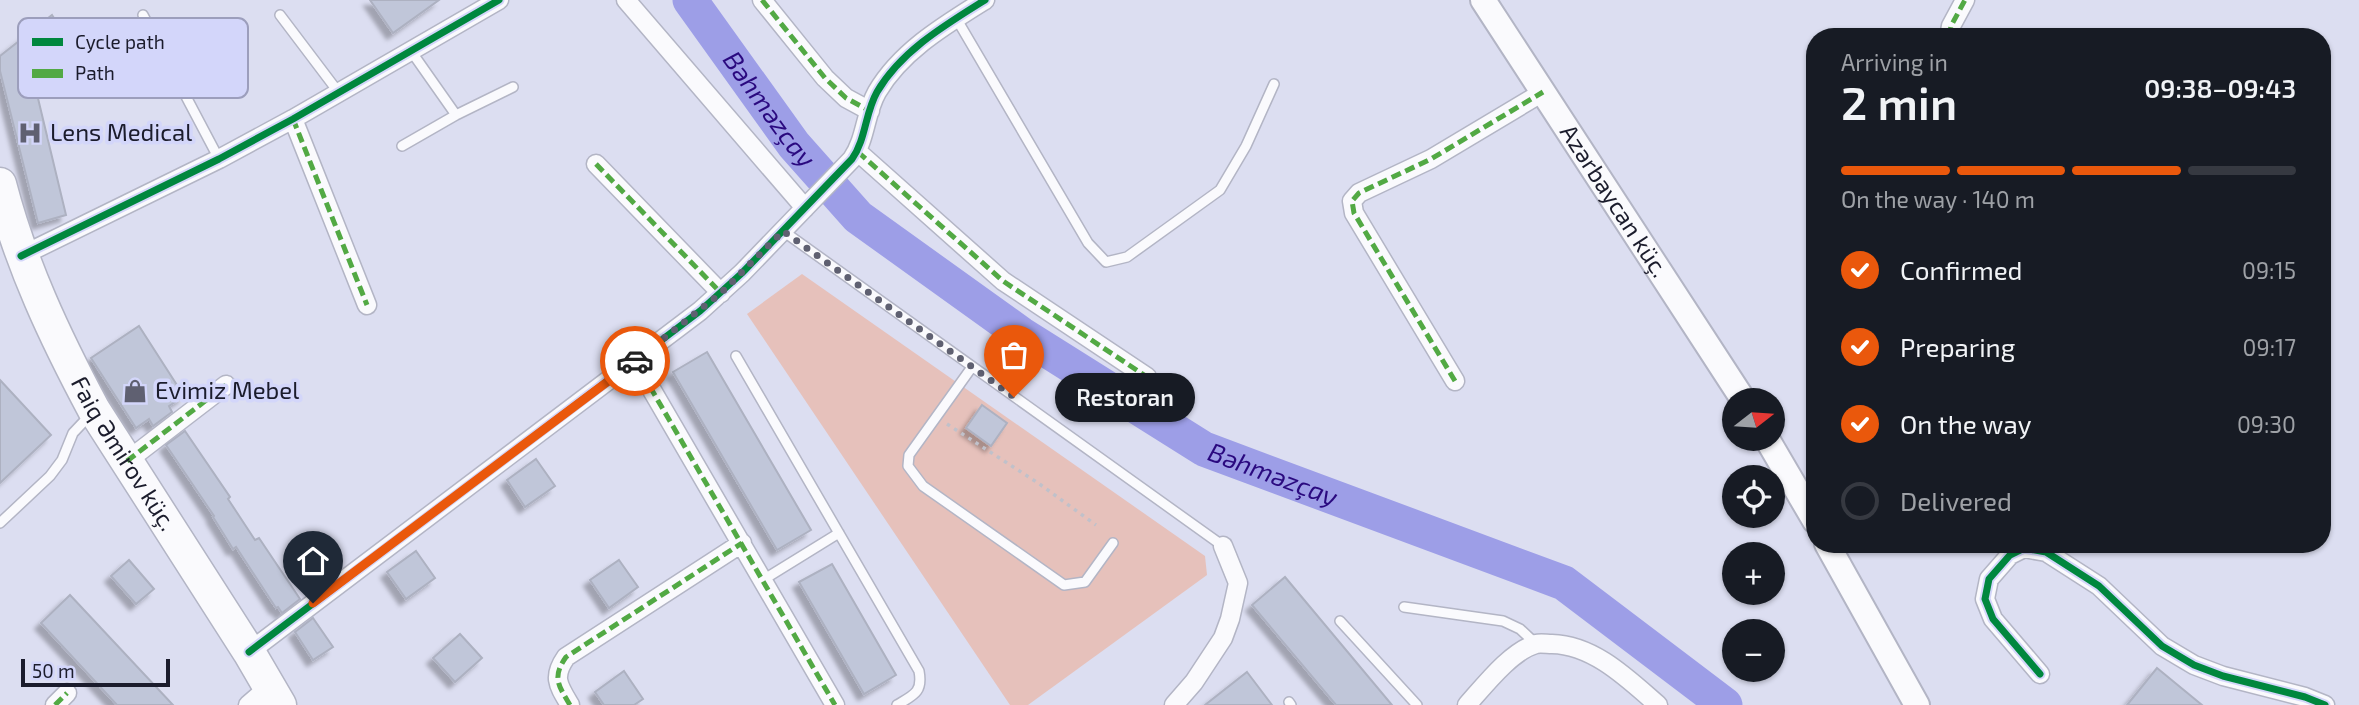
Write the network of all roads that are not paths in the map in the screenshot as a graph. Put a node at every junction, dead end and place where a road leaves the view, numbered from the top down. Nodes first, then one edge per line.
1 (499, 0) edge
2 (626, 0) edge
3 (762, 0) edge
4 (985, 0) edge
5 (1483, 0) edge
6 (1965, 0) edge
7 (143, 15) dead end
8 (280, 15) dead end
9 (145, 18) edge
10 (956, 18) junction
11 (1951, 28) edge
12 (411, 51) junction
13 (1274, 84) dead end
14 (513, 87) dead end
15 (1543, 92) junction
16 (339, 93) junction
17 (187, 98) edge
18 (870, 111) junction
19 (456, 115) junction
20 (293, 119) junction
21 (402, 146) dead end
22 (855, 155) junction
23 (219, 159) junction
24 (597, 164) dead end
25 (0, 184) edge
26 (809, 204) junction
27 (5, 225) edge
28 (783, 231) junction
29 (21, 256) junction
30 (721, 293) junction
31 (367, 306) dead end
32 (736, 356) dead end
33 (635, 361) junction
34 (972, 367) junction
35 (1147, 377) dead end
36 (1455, 381) dead end
37 (226, 385) dead end
38 (1736, 388) edge
39 (94, 410) junction
40 (1775, 452) edge
41 (127, 461) junction
42 (1806, 506) edge
43 (0, 523) edge
44 (839, 533) junction
45 (742, 543) junction
46 (1114, 544) dead end
47 (1223, 546) joint
48 (1833, 553) edge
49 (2014, 553) edge
50 (2048, 553) edge
51 (763, 580) junction
52 (1404, 607) dead end
53 (1340, 621) dead end
54 (1536, 643) junction
55 (249, 652) junction
56 (2040, 674) dead end
57 (266, 699) edge
58 (570, 705) edge
59 (835, 705) edge
60 (897, 705) edge
61 (1174, 705) edge
62 (1417, 705) edge
63 (1467, 705) edge
64 (1658, 705) edge
65 (1917, 705) edge
66 (2325, 705) edge

1 - 12 street
2 - 26 street
3 - 18 street
4 - 10 street
5 - 15 main road, Azərbaycan küç.
6 - 11 street
7 - 9 lane
8 - 16 lane
10 - 13 lane
10 - 18 street
12 - 16 street
12 - 19 lane
14 - 19 lane
15 - 36 street
15 - 38 main road, Azərbaycan küç.
16 - 20 street
17 - 23 lane
18 - 22 street
19 - 21 lane
20 - 23 street
20 - 31 street
22 - 26 street
22 - 35 street
23 - 29 street
24 - 30 street
25 - 27 highway, Faiq Əmirov küç.
26 - 28 street
27 - 29 highway, Faiq Əmirov küç.
28 - 30 street
28 - 34 lane
29 - 39 highway, Faiq Əmirov küç.
30 - 33 street
32 - 44 lane
33 - 45 street
33 - 55 street
34 - 46 lane
34 - 47 lane
37 - 41 street
39 - 41 highway, Faiq Əmirov küç.
39 - 43 lane
40 - 42 main road
41 - 55 highway, Faiq Əmirov küç.
44 - 51 lane
44 - 60 lane
45 - 51 street
45 - 58 street
47 - 61 street
48 - 65 main road
49 - 56 street
50 - 66 street
51 - 59 street
52 - 54 lane
53 - 62 lane
54 - 63 street
54 - 64 street
55 - 57 highway, Faiq Əmirov küç.

